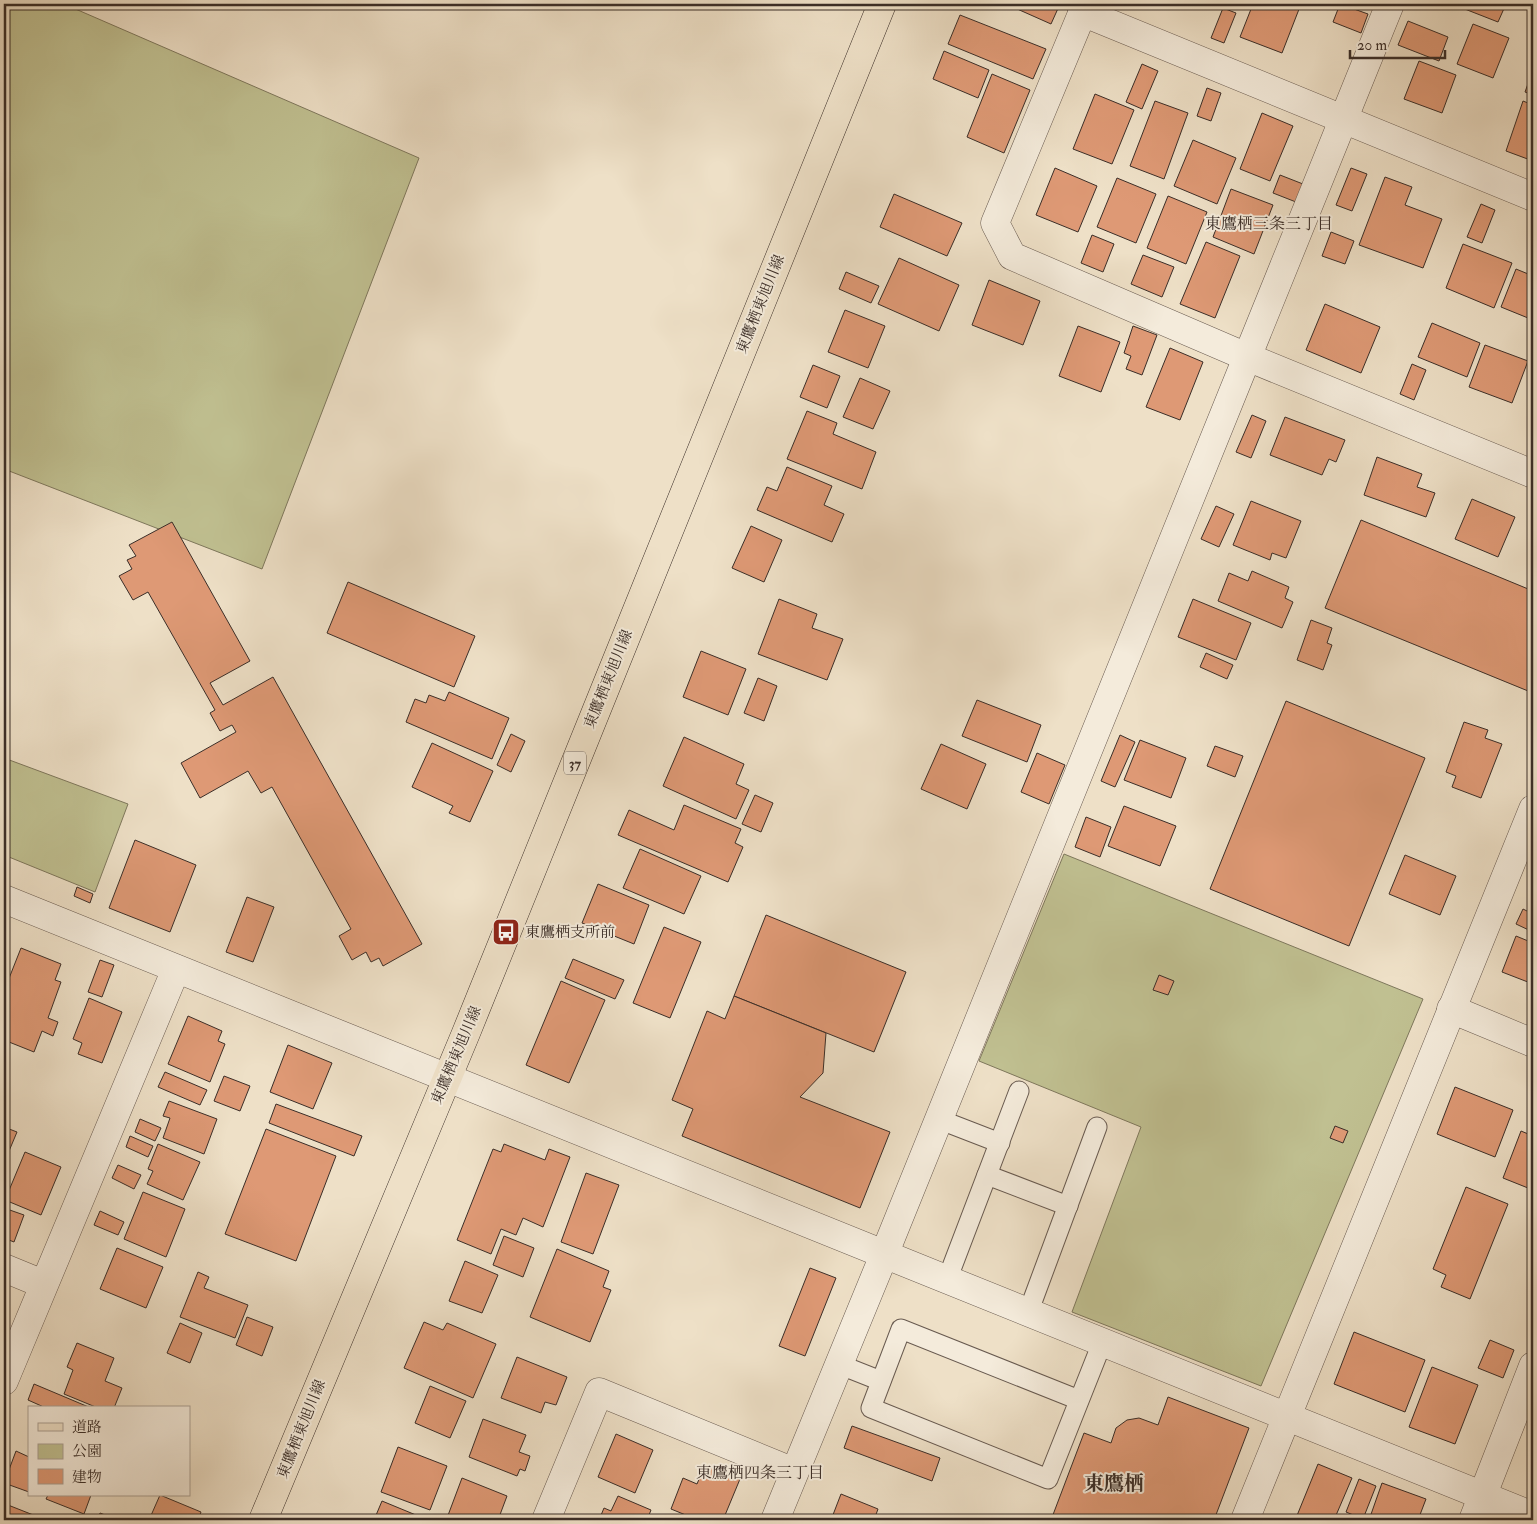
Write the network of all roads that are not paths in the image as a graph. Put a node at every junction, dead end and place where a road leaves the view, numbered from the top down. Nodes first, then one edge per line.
1 (882, 4) edge
2 (1390, 4) edge
3 (1084, 8) edge
4 (1343, 120) junction
5 (1533, 196) edge
6 (1247, 357) junction
7 (1533, 474) edge
8 (1533, 809) edge
9 (4, 899) edge
10 (176, 969) junction
11 (1452, 1009) junction
12 (1533, 1043) edge
13 (446, 1078) junction
14 (1019, 1091) dead end
15 (938, 1119) junction
16 (1097, 1127) dead end
17 (1000, 1143) junction
18 (987, 1175) junction
19 (1068, 1206) junction
20 (884, 1254) junction
21 (4, 1268) edge
22 (948, 1280) junction
23 (43, 1284) junction
24 (1028, 1313) junction
25 (1102, 1343) junction
26 (838, 1364) junction
27 (1533, 1366) edge
28 (4, 1381) edge
29 (881, 1381) junction
30 (1079, 1400) junction
31 (1286, 1418) junction
32 (794, 1472) junction
33 (1478, 1508) edge
34 (1533, 1516) edge
35 (263, 1520) edge
36 (546, 1520) edge
37 (775, 1520) edge
38 (1245, 1520) edge

1 - 13 main road, 東鷹栖東旭川線 / 37
2 - 4 street
3 - 4 street
3 - 6 street
4 - 5 street
4 - 6 street
6 - 7 street
6 - 15 street
8 - 11 street
9 - 10 street
10 - 13 street
10 - 23 street
11 - 12 street
11 - 31 street
13 - 20 street
13 - 35 main road, 東鷹栖東旭川線 / 37
14 - 17 lane
15 - 17 lane
15 - 20 street
16 - 19 lane
17 - 18 lane
18 - 19 lane
18 - 22 lane
19 - 24 lane
20 - 22 street
20 - 26 street
21 - 23 street
22 - 24 street
23 - 28 street
24 - 25 street
25 - 30 lane
25 - 31 street
26 - 29 lane
26 - 32 street
27 - 33 street
29 - 30 lane
29 - 30 lane
31 - 33 street
31 - 38 street
32 - 36 street
32 - 37 street
33 - 34 street

